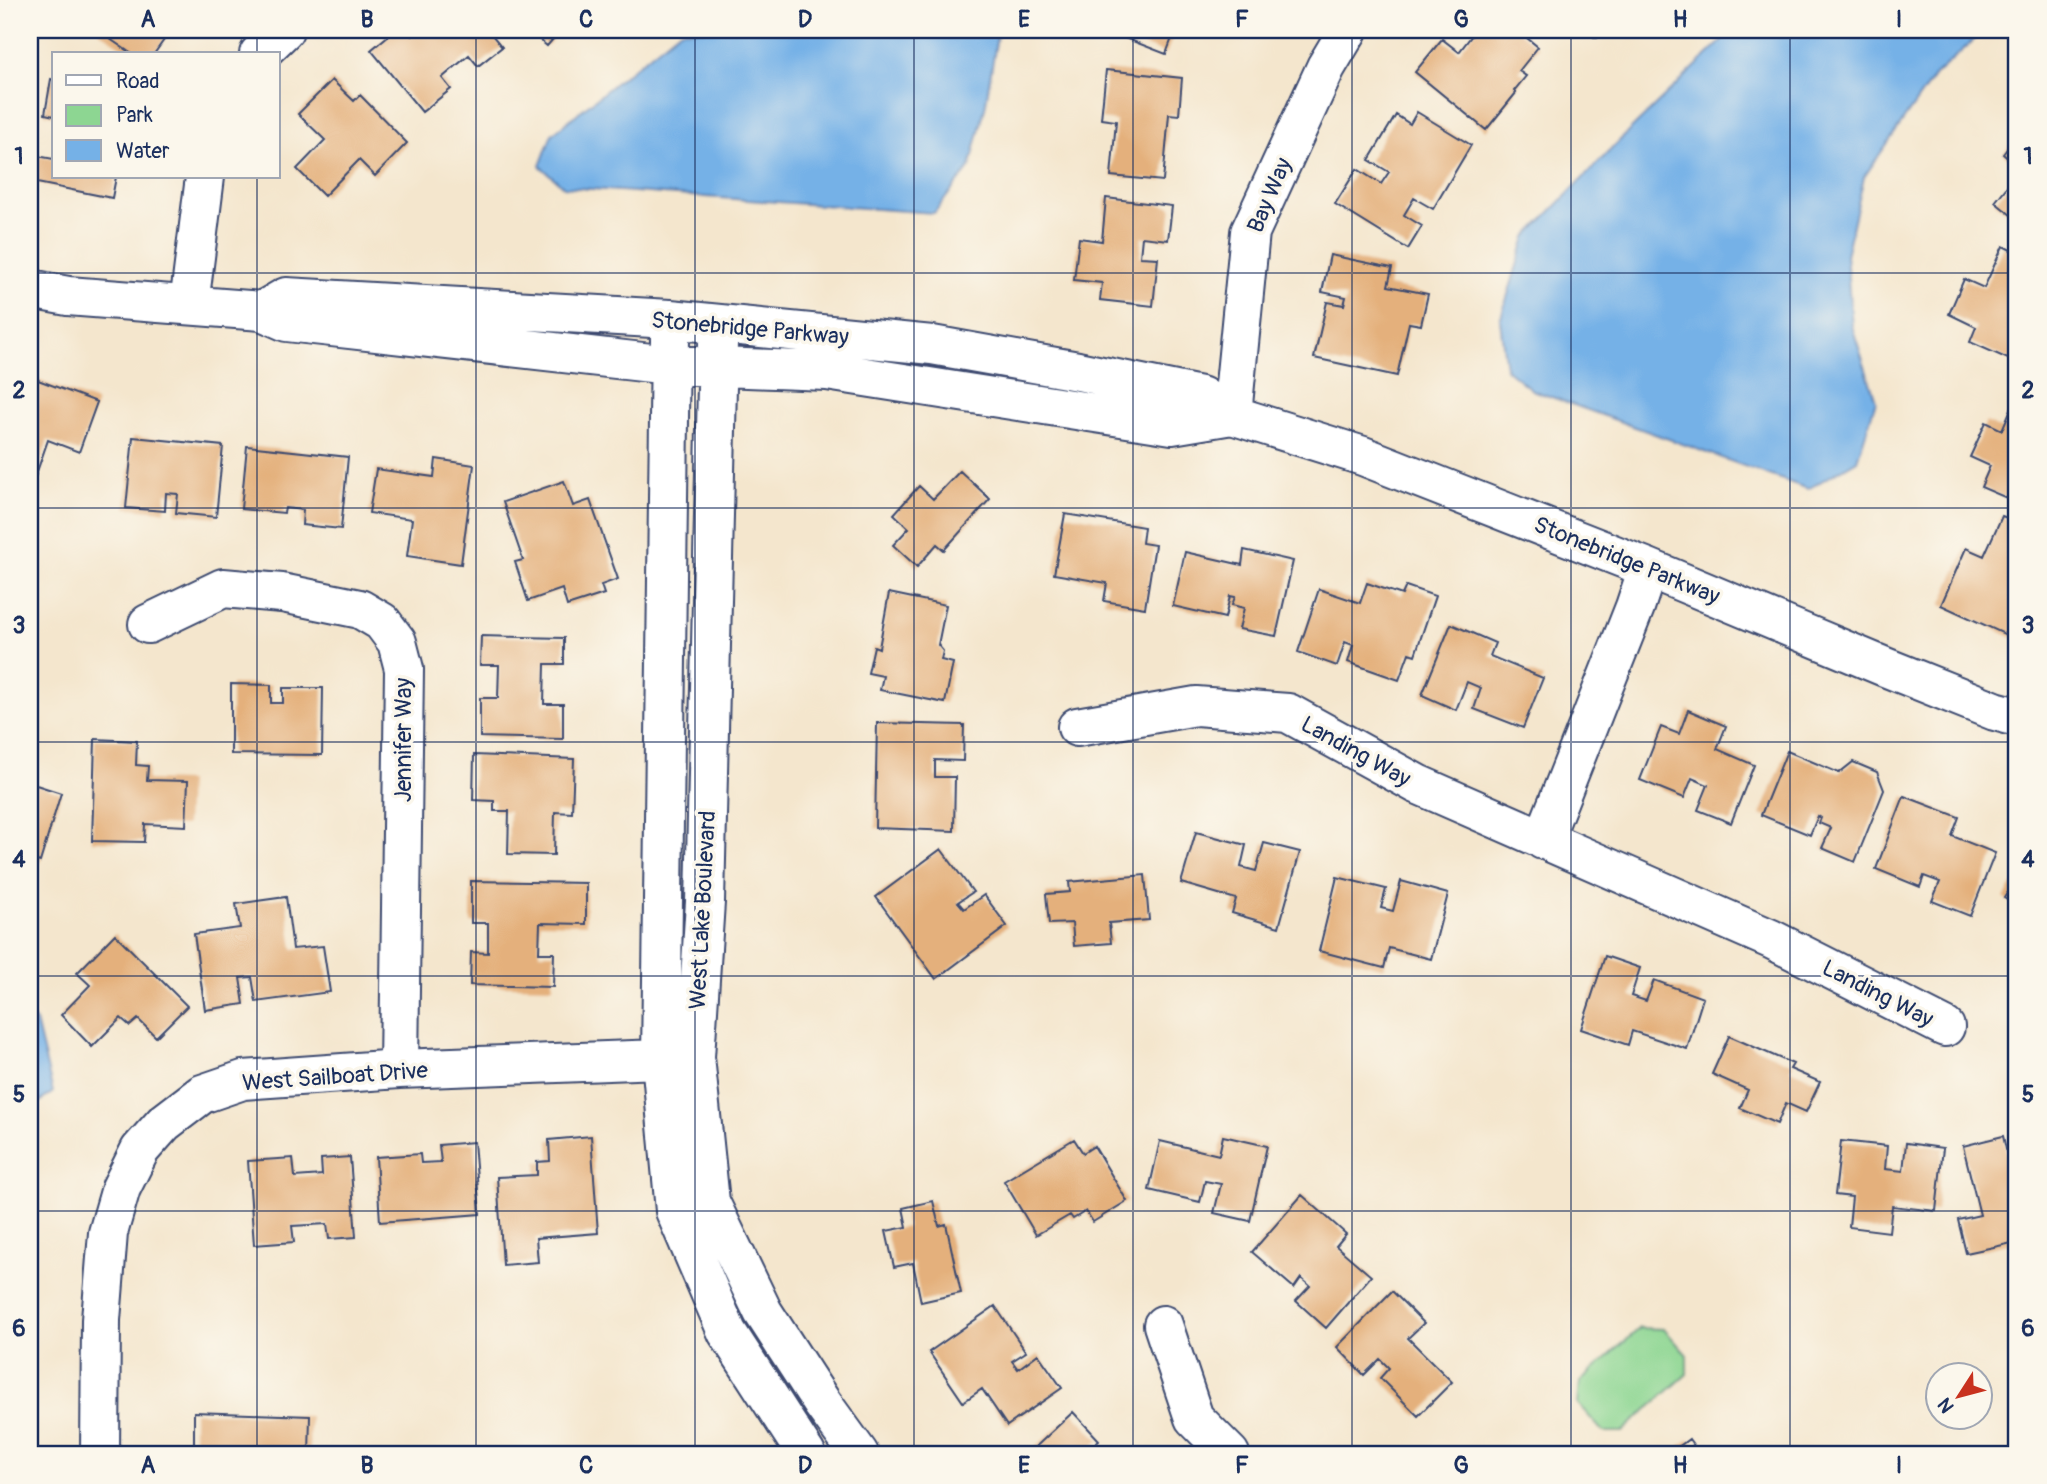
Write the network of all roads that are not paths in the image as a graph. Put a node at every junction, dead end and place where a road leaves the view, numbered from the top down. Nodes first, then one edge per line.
1 (284, 30) edge
2 (1348, 30) edge
3 (261, 52) edge
4 (205, 178) edge
5 (30, 289) edge
6 (189, 305) junction
7 (262, 311) junction
8 (670, 319) junction
9 (718, 324) junction
10 (669, 365) junction
11 (717, 367) junction
12 (1232, 415) junction
13 (1648, 568) junction
14 (148, 624) dead end
15 (2017, 717) edge
16 (1077, 727) dead end
17 (1543, 839) junction
18 (1945, 1027) dead end
19 (678, 1058) junction
20 (399, 1069) junction
21 (1163, 1325) dead end
22 (100, 1454) edge
23 (806, 1454) edge
24 (859, 1454) edge
25 (1230, 1454) edge

1 - 3 street
2 - 12 street, Bay Way
4 - 6 street
5 - 6 street, Stonebridge Parkway
6 - 7 street, Stonebridge Parkway
7 - 8 street, Stonebridge Parkway
7 - 10 street, Stonebridge Parkway
8 - 9 street, Stonebridge Parkway
8 - 10 street, West Lake Boulevard
9 - 11 street, West Lake Boulevard
9 - 12 street, Stonebridge Parkway
10 - 11 street, Stonebridge Parkway
10 - 19 street, West Lake Boulevard
11 - 12 street, Stonebridge Parkway
11 - 19 street, West Lake Boulevard
12 - 13 street, Stonebridge Parkway
13 - 15 street, Stonebridge Parkway
13 - 17 street
14 - 20 street, Jennifer Way
16 - 17 street, Landing Way
17 - 18 street, Landing Way
19 - 20 street, West Sailboat Drive
19 - 23 street, West Lake Boulevard
19 - 24 street, West Lake Boulevard
20 - 22 street, West Sailboat Drive
21 - 25 street

